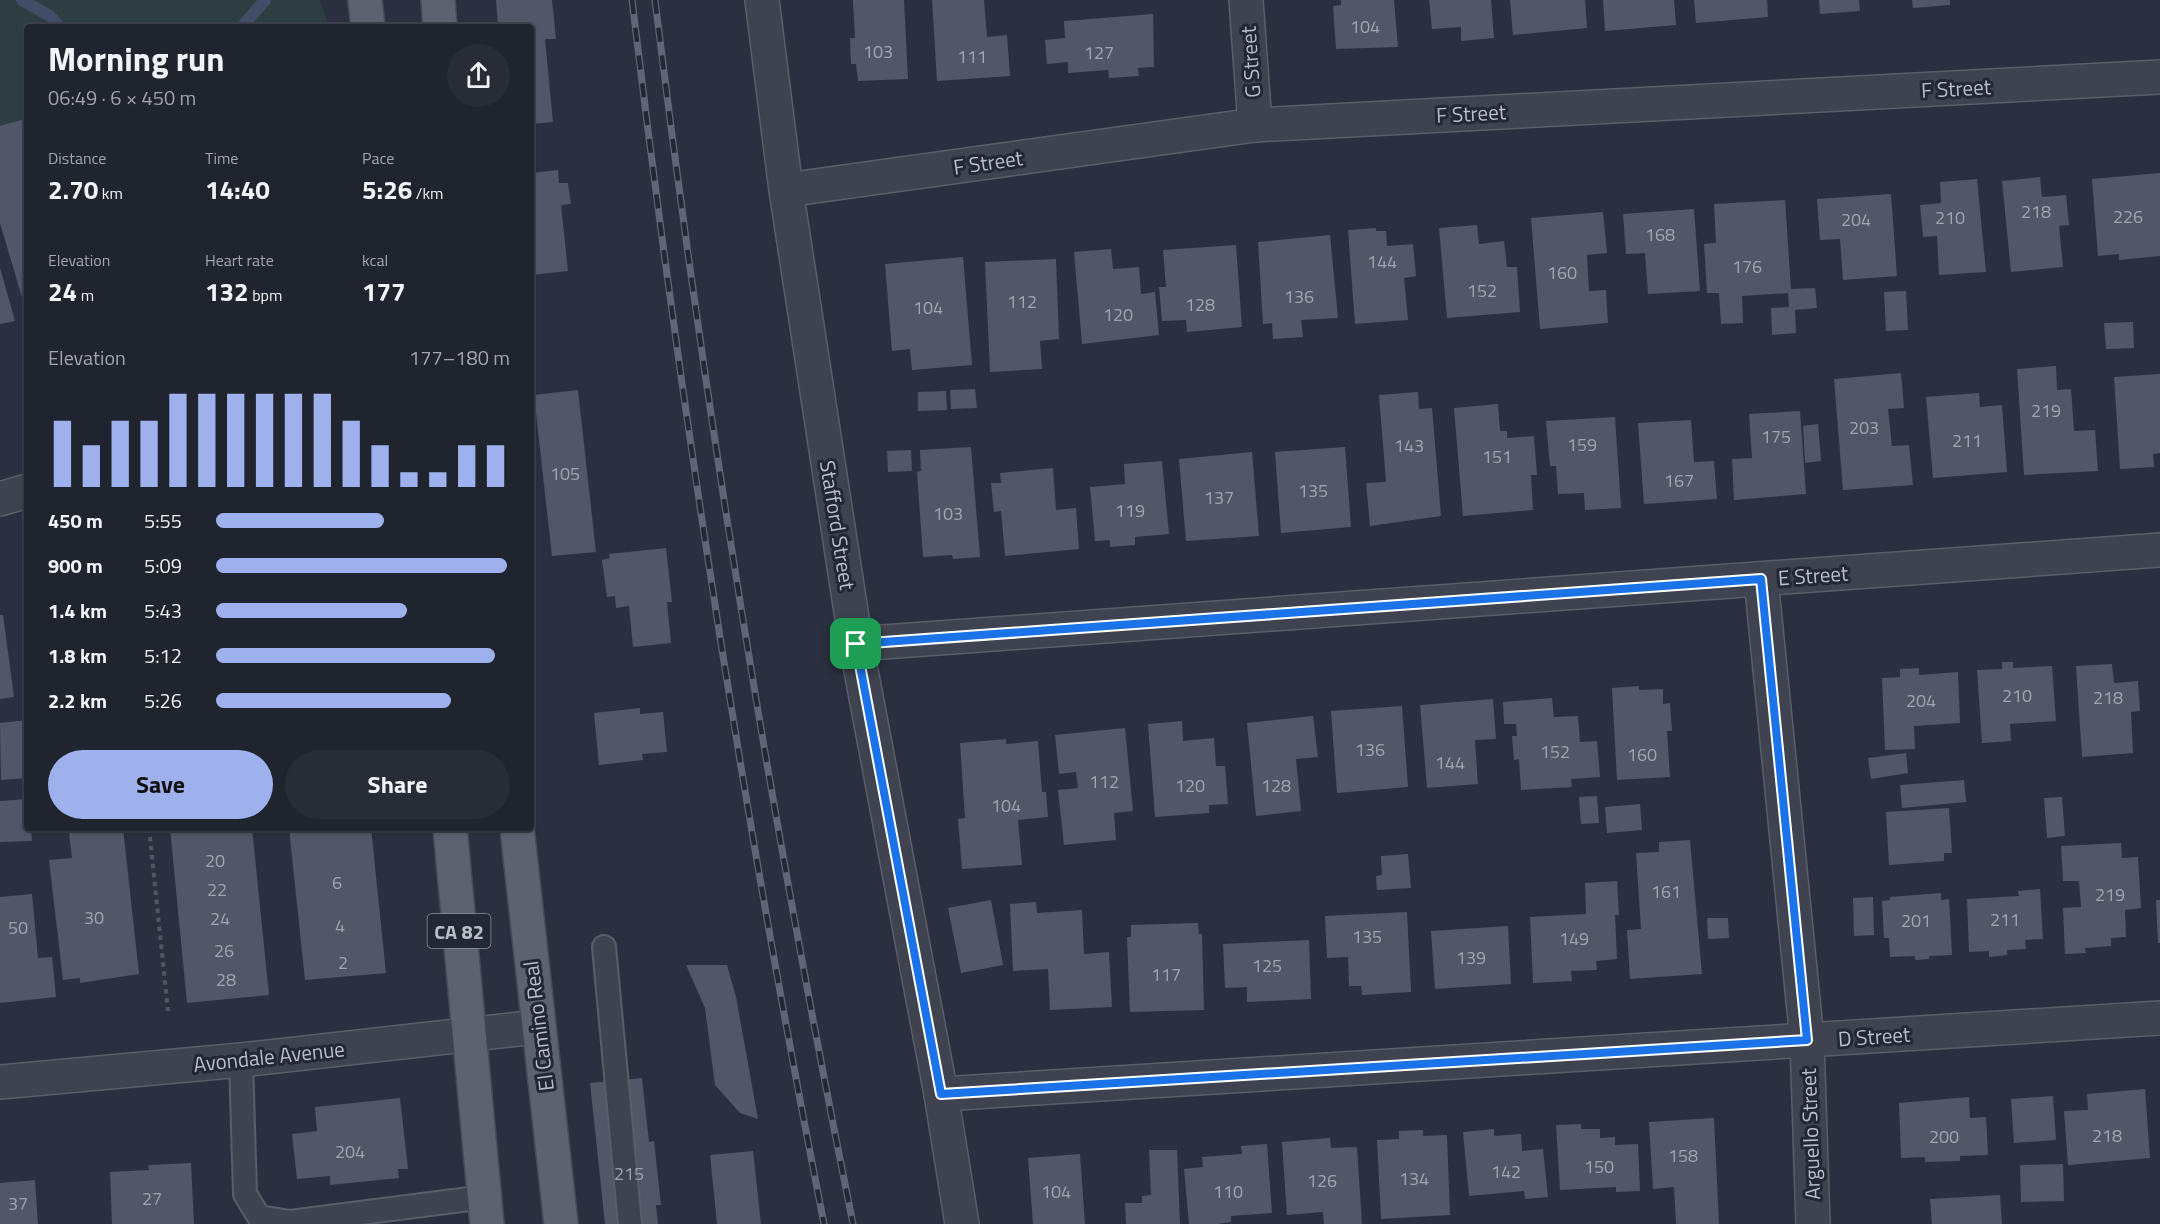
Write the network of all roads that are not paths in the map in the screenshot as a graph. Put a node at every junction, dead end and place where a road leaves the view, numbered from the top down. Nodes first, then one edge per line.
1 (365, 0) edge
2 (438, 0) edge
3 (762, 0) edge
4 (1246, 0) edge
5 (368, 24) edge
6 (440, 24) edge
7 (2160, 77) edge
8 (1255, 125) junction
9 (786, 190) junction
10 (24, 492) edge
11 (0, 499) edge
12 (2160, 550) edge
13 (1761, 579) junction
14 (856, 644) junction
15 (450, 831) edge
16 (517, 831) edge
17 (603, 947) dead end
18 (2160, 1018) edge
19 (537, 1028) junction
20 (469, 1033) junction
21 (1807, 1040) junction
22 (241, 1060) junction
23 (0, 1082) edge
24 (941, 1094) junction
25 (486, 1211) edge
26 (561, 1224) edge
27 (630, 1224) edge
28 (962, 1224) edge
29 (1813, 1224) edge

1 - 5 main road
2 - 6 main road
3 - 9 street, Stafford Street
4 - 8 street, G Street
7 - 8 street, F Street
8 - 9 street, F Street
9 - 14 street, Stafford Street
10 - 11 street
12 - 13 street, E Street
13 - 14 street, E Street
13 - 21 street, Arguello Street
14 - 24 street, Stafford Street
15 - 20 main road, CA 82
16 - 19 main road, El Camino Real
17 - 27 lane
18 - 21 street, D Street
19 - 20 street, Avondale Avenue
19 - 26 main road, El Camino Real
20 - 22 street, Avondale Avenue
20 - 25 main road, CA 82
21 - 24 street, D Street
21 - 29 street, Arguello Street
22 - 23 street, Avondale Avenue
22 - 25 lane
24 - 28 street, Stafford Street

